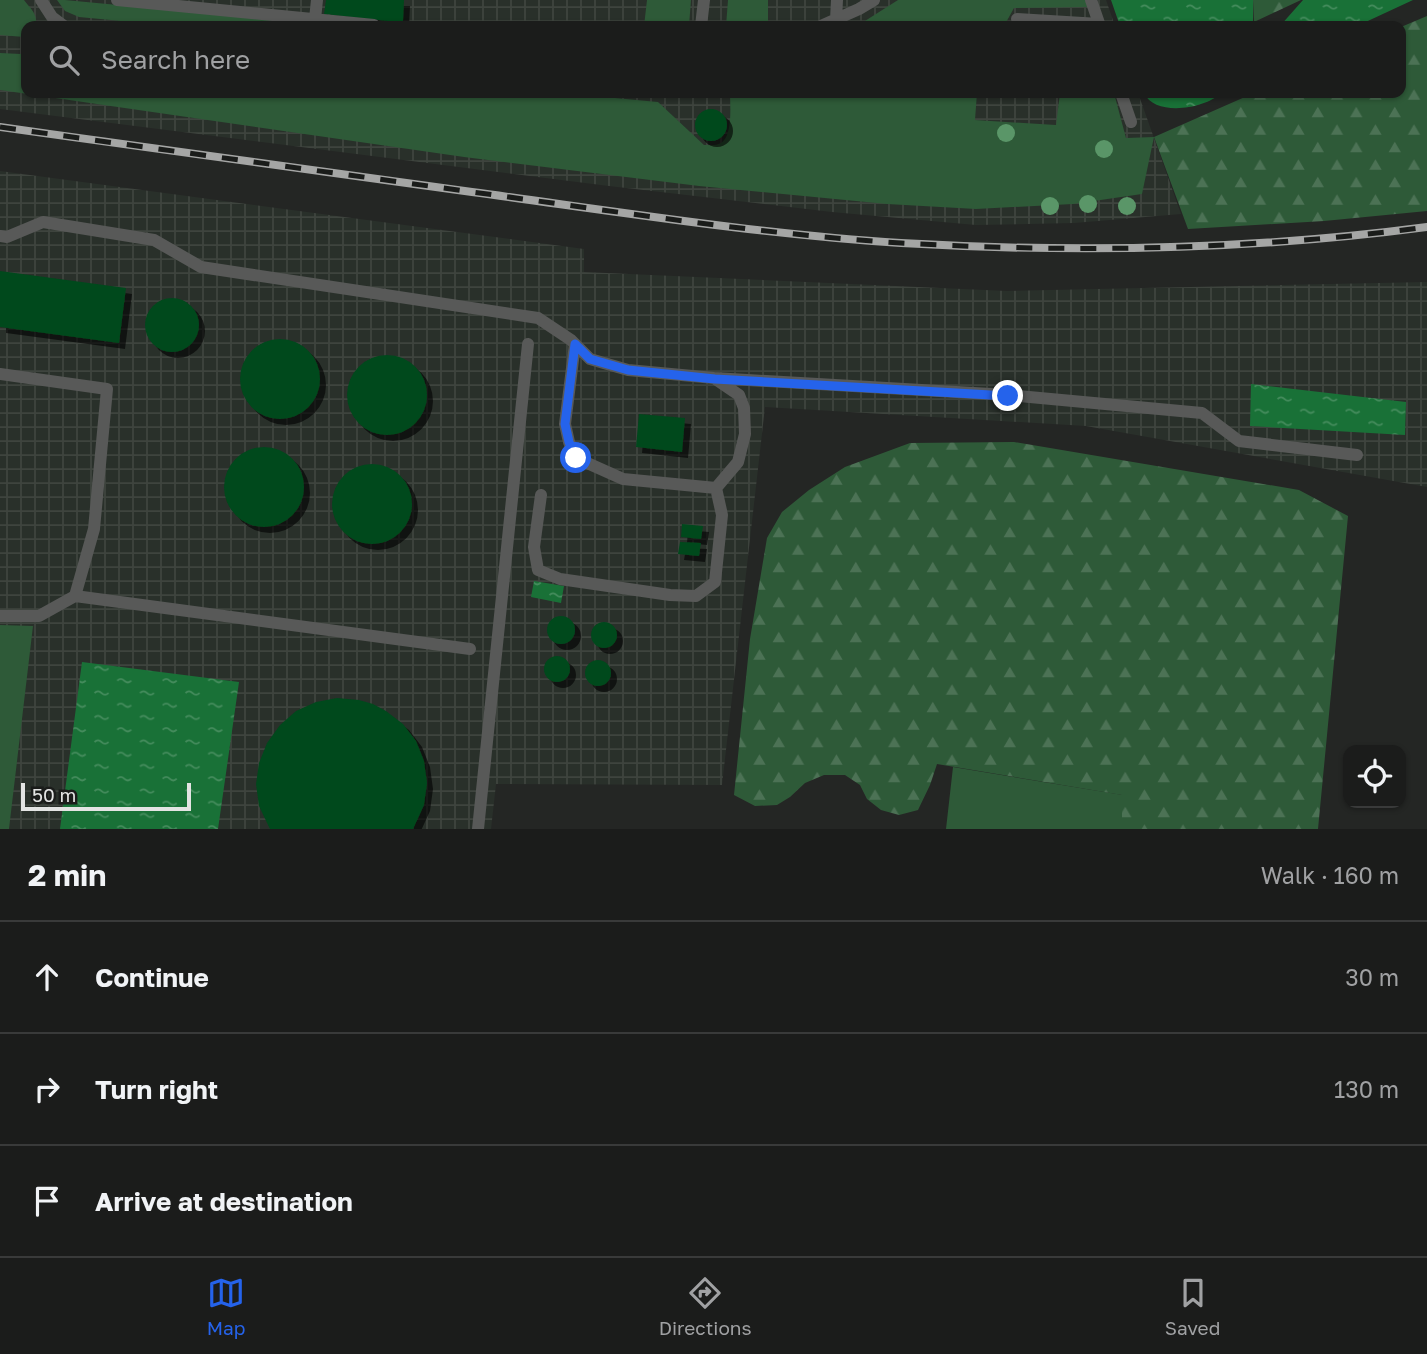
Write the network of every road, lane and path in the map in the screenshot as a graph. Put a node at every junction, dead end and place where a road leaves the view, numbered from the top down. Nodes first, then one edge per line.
1 (41, 0) edge
2 (117, 0) edge
3 (317, 0) edge
4 (704, 0) edge
5 (837, 0) edge
6 (874, 0) edge
7 (1091, 0) edge
8 (315, 19) junction
9 (1017, 19) dead end
10 (835, 20) joint
11 (57, 21) edge
12 (335, 21) edge
13 (702, 21) edge
14 (1044, 21) edge
15 (1098, 21) edge
16 (1123, 98) edge
17 (1131, 122) dead end
18 (0, 236) edge
19 (528, 344) dead end
20 (575, 344) junction
21 (0, 374) edge
22 (715, 379) junction
23 (1357, 455) dead end
24 (716, 488) junction
25 (541, 495) dead end
26 (75, 596) junction
27 (0, 616) edge
28 (470, 649) dead end
29 (478, 829) edge

1 - 11 lane
2 - 8 lane
3 - 8 lane
4 - 13 lane
5 - 10 lane
6 - 10 lane
7 - 15 lane
8 - 12 lane
9 - 14 lane
16 - 17 lane
18 - 20 lane
19 - 29 lane
20 - 22 lane
20 - 24 lane
21 - 26 lane
22 - 23 lane
22 - 24 lane
24 - 25 lane
26 - 27 lane
26 - 28 lane

